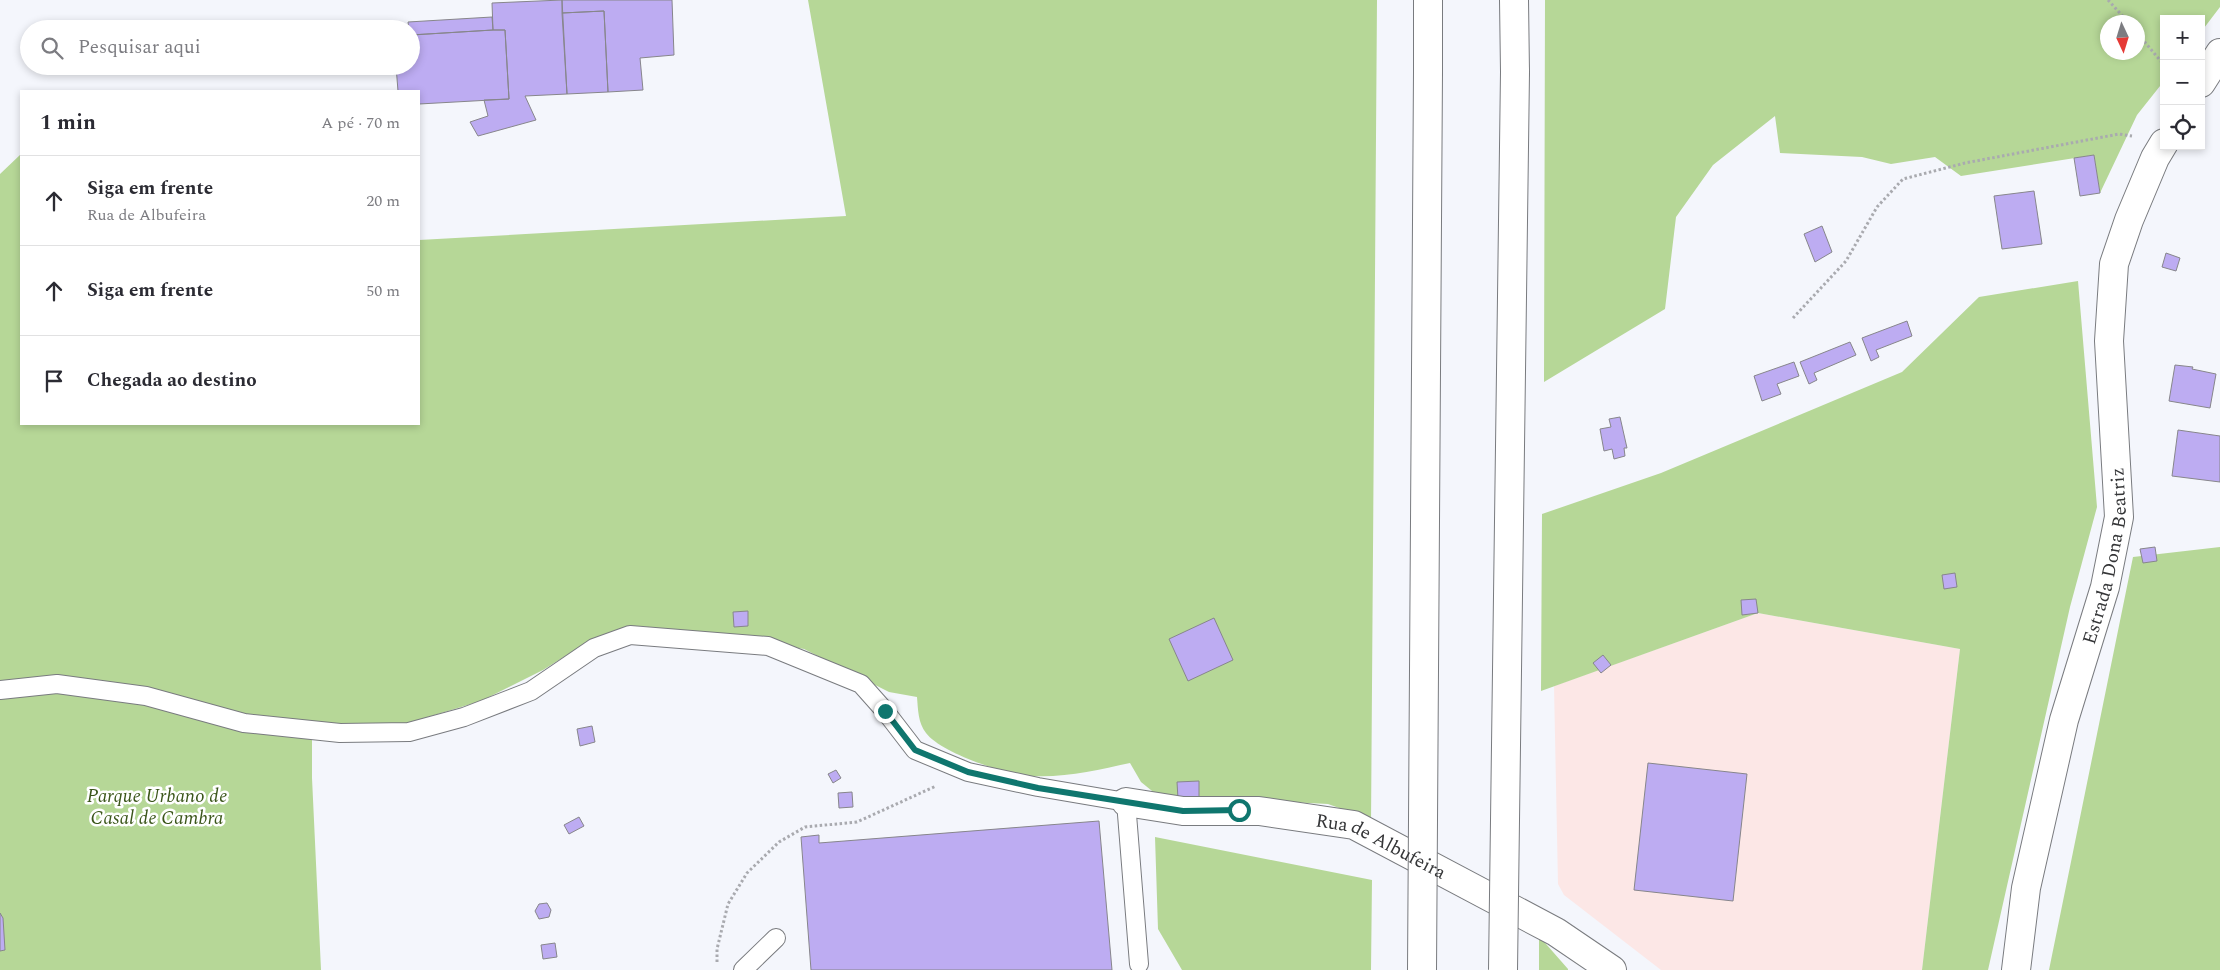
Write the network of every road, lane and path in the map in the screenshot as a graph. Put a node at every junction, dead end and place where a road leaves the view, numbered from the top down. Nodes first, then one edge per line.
1 (1428, 0) edge
2 (1514, 0) edge
3 (2108, 0) edge
4 (2122, 15) edge
5 (2145, 42) edge
6 (2220, 53) edge
7 (2160, 60) edge
8 (2205, 77) edge
9 (2137, 136) dead end
10 (2160, 150) edge
11 (1793, 318) dead end
12 (0, 690) edge
13 (968, 772) junction
14 (1126, 802) junction
15 (776, 938) dead end
16 (1140, 964) dead end
17 (717, 970) edge
18 (743, 970) edge
19 (1422, 970) edge
20 (1503, 970) edge
21 (1612, 970) edge
22 (2016, 970) edge

1 - 19 main road, bridge
2 - 20 main road, bridge
3 - 4 path
5 - 7 path
6 - 8 main road
9 - 11 path
10 - 22 main road, Estrada Dona Beatriz
12 - 13 lane
13 - 14 lane
13 - 17 path
14 - 16 lane
14 - 21 main road, Rua de Albufeira
15 - 18 lane

